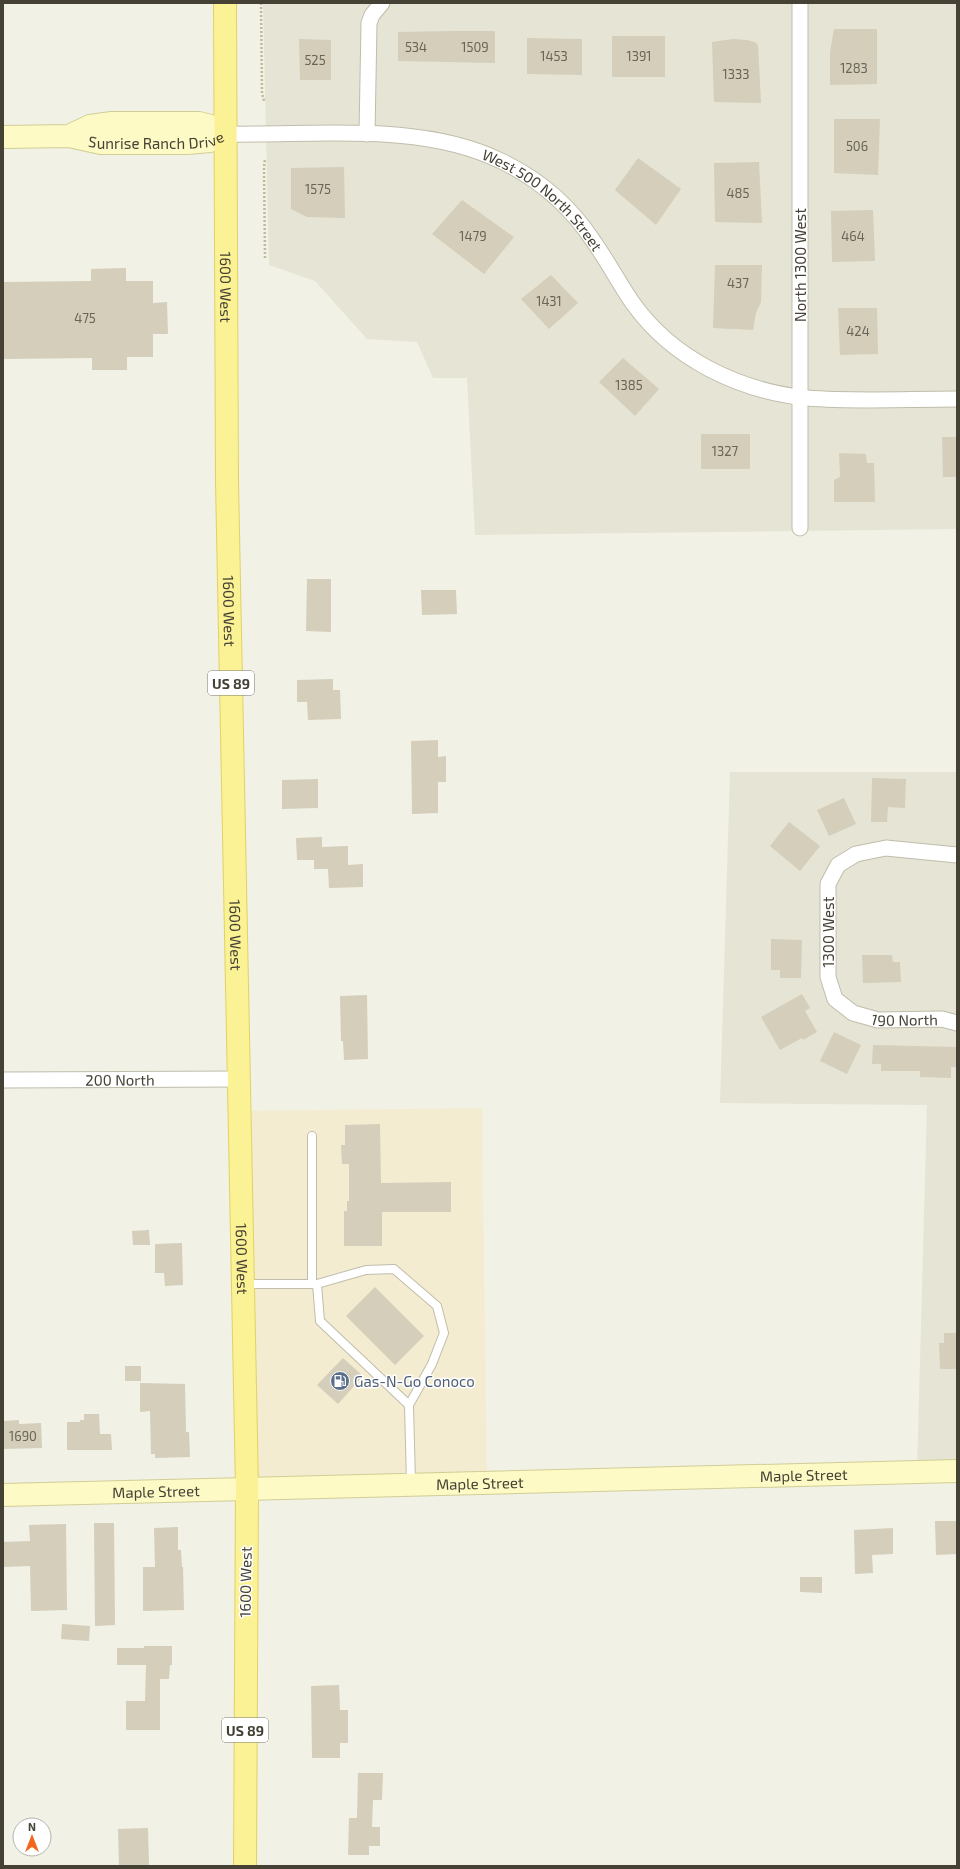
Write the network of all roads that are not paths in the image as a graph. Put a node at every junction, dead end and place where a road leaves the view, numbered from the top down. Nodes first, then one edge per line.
1 (225, 3) edge
2 (382, 3) edge
3 (800, 3) edge
4 (225, 134) junction
5 (367, 134) junction
6 (3, 137) edge
7 (800, 397) junction
8 (957, 399) edge
9 (800, 528) dead end
10 (957, 855) edge
11 (853, 1013) joint
12 (957, 1023) edge
13 (238, 1079) junction
14 (3, 1080) edge
15 (312, 1136) dead end
16 (242, 1284) junction
17 (315, 1284) junction
18 (408, 1405) junction
19 (957, 1471) edge
20 (411, 1485) junction
21 (246, 1488) junction
22 (3, 1495) edge
23 (245, 1866) edge

1 - 4 main road, 1600 West / US 89
2 - 5 street
3 - 7 street, North 1300 West
4 - 5 street, West 500 North Street
4 - 6 main road, Sunrise Ranch Drive
4 - 13 main road, 1600 West / US 89
5 - 7 street, West 500 North Street
7 - 8 street, West 500 North Street
7 - 9 street, North 1300 West
10 - 11 street, 1300 West
11 - 12 street, 190 North
13 - 14 street, 200 North
13 - 16 main road, 1600 West / US 89
15 - 17 lane
16 - 17 lane
16 - 21 main road, 1600 West / US 89
17 - 18 lane
17 - 18 lane
18 - 20 lane
19 - 20 main road, Maple Street
20 - 21 main road, Maple Street
21 - 22 main road, Maple Street
21 - 23 main road, 1600 West / US 89

